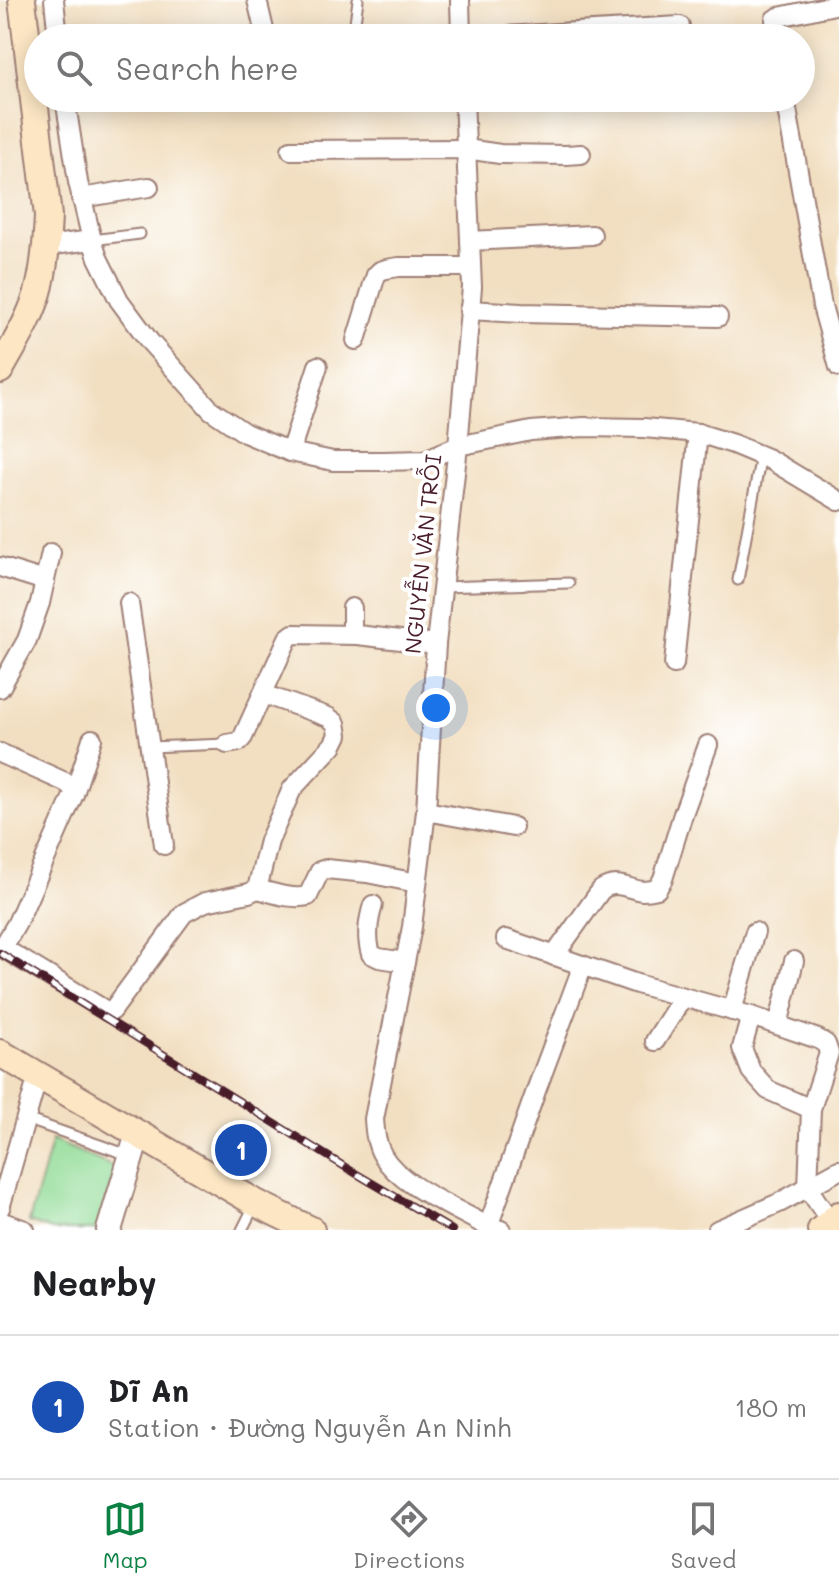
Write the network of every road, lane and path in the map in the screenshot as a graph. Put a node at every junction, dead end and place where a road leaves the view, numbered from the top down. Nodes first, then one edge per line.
1 (22, 0) edge
2 (54, 0) edge
3 (257, 0) edge
4 (358, 0) edge
5 (460, 0) edge
6 (839, 4) edge
7 (25, 24) edge
8 (57, 24) edge
9 (263, 24) edge
10 (354, 24) edge
11 (459, 24) edge
12 (774, 24) edge
13 (35, 112) edge
14 (68, 112) edge
15 (465, 112) edge
16 (787, 112) edge
17 (466, 149) junction
18 (291, 150) dead end
19 (581, 154) dead end
20 (149, 187) dead end
21 (81, 198) junction
22 (140, 234) dead end
23 (592, 235) dead end
24 (92, 240) junction
25 (470, 241) junction
26 (46, 246) junction
27 (471, 267) junction
28 (469, 310) junction
29 (718, 317) dead end
30 (356, 340) dead end
31 (2, 364) edge
32 (318, 366) dead end
33 (839, 367) edge
34 (698, 433) junction
35 (458, 446) junction
36 (290, 452) junction
37 (761, 455) junction
38 (839, 501) edge
39 (51, 553) dead end
40 (0, 567) edge
41 (738, 580) dead end
42 (45, 581) junction
43 (569, 583) dead end
44 (442, 587) junction
45 (129, 603) dead end
46 (352, 608) dead end
47 (357, 635) junction
48 (436, 644) junction
49 (674, 664) dead end
50 (0, 688) edge
51 (263, 694) junction
52 (92, 739) dead end
53 (227, 744) joint
54 (708, 745) dead end
55 (149, 747) junction
56 (0, 753) edge
57 (74, 794) junction
58 (426, 811) junction
59 (513, 827) dead end
60 (164, 845) dead end
61 (417, 883) junction
62 (257, 889) junction
63 (373, 905) dead end
64 (6, 928) edge
65 (755, 932) dead end
66 (506, 939) dead end
67 (554, 956) junction
68 (794, 961) dead end
69 (405, 962) junction
70 (583, 965) junction
71 (683, 997) junction
72 (732, 1011) junction
73 (751, 1016) junction
74 (778, 1025) junction
75 (655, 1041) dead end
76 (834, 1052) edge
77 (0, 1053) edge
78 (38, 1076) junction
79 (811, 1109) junction
80 (26, 1119) junction
81 (134, 1145) junction
82 (839, 1170) edge
83 (808, 1188) junction
84 (256, 1203) junction
85 (0, 1208) edge
86 (0, 1221) edge
87 (830, 1222) edge
88 (495, 1228) edge
89 (25, 1230) edge
90 (109, 1230) edge
91 (242, 1230) edge
92 (311, 1230) edge
93 (717, 1230) edge

1 - 7 main road
2 - 8 street
3 - 9 street
4 - 10 lane
5 - 11 street
6 - 12 street
13 - 26 main road
14 - 21 street
15 - 17 street, NGUYỄN VĂN TRỖI
16 - 33 street
17 - 18 street
17 - 19 street
17 - 25 street, NGUYỄN VĂN TRỖI
20 - 21 street
21 - 24 street
22 - 24 lane
23 - 25 street
24 - 26 street
24 - 36 street
25 - 27 street, NGUYỄN VĂN TRỖI
26 - 31 main road
27 - 28 street, NGUYỄN VĂN TRỖI
27 - 30 street
28 - 29 street
28 - 35 street, NGUYỄN VĂN TRỖI
32 - 36 street
34 - 35 street
34 - 37 street
34 - 49 street
35 - 36 street
35 - 44 street, NGUYỄN VĂN TRỖI
37 - 38 street
37 - 41 lane
39 - 42 street
40 - 42 street
42 - 50 street
43 - 44 lane
44 - 48 street, NGUYỄN VĂN TRỖI
45 - 55 street
46 - 47 street
47 - 48 street
47 - 51 street
48 - 58 street, NGUYỄN VĂN TRỖI
51 - 53 street
51 - 62 street
52 - 57 street
53 - 55 lane
54 - 67 street
55 - 60 street
56 - 57 street
57 - 64 street
58 - 59 street
58 - 61 street, NGUYỄN VĂN TRỖI
61 - 62 street
61 - 69 street, NGUYỄN VĂN TRỖI
62 - 64 street
63 - 69 street
65 - 72 street
66 - 67 street
67 - 70 street
68 - 74 street
69 - 88 street, NGUYỄN VĂN TRỖI
70 - 71 street
70 - 88 street
71 - 72 street
71 - 75 street
72 - 73 street
73 - 74 street
73 - 79 street
74 - 76 street
76 - 79 street
77 - 78 main road
78 - 80 street
78 - 81 main road
79 - 83 street
80 - 81 lane
80 - 85 street
81 - 84 main road
81 - 90 street
82 - 83 street
83 - 87 street
83 - 93 street
84 - 91 lane
84 - 92 main road
86 - 89 street

